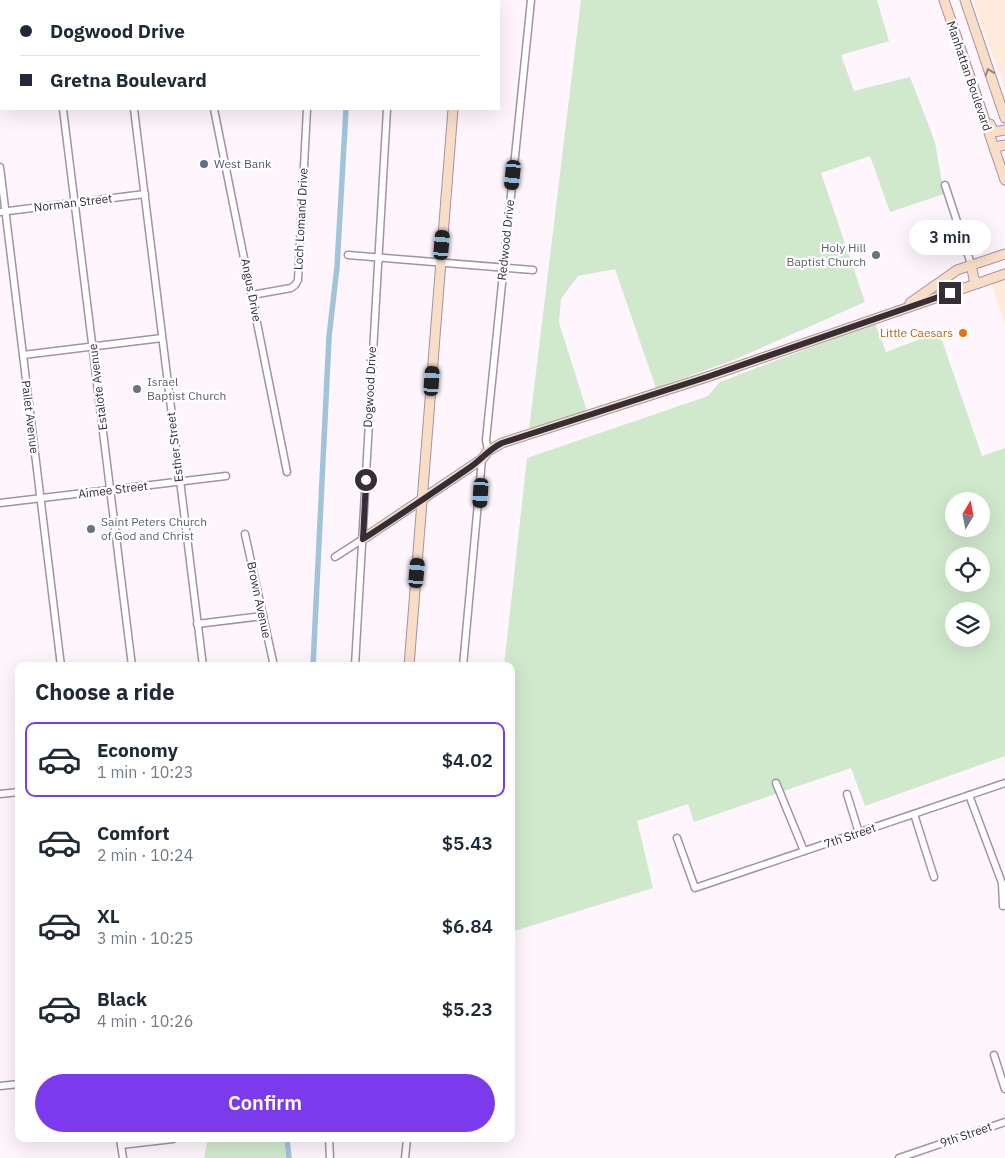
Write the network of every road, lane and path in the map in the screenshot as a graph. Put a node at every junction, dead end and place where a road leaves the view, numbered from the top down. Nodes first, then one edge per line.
1 (531, 0) edge
2 (944, 0) edge
3 (965, 0) edge
4 (978, 99) junction
5 (64, 110) edge
6 (134, 110) edge
7 (214, 110) edge
8 (307, 110) edge
9 (387, 110) edge
10 (453, 110) edge
11 (1005, 118) edge
12 (1005, 130) edge
13 (1005, 145) edge
14 (995, 151) junction
15 (0, 167) edge
16 (1005, 180) edge
17 (945, 185) dead end
18 (145, 194) junction
19 (75, 203) junction
20 (3, 212) edge
21 (1005, 254) edge
22 (348, 255) dead end
23 (378, 257) junction
24 (440, 262) junction
25 (971, 264) junction
26 (504, 267) junction
27 (534, 270) dead end
28 (1005, 274) edge
29 (978, 283) junction
30 (252, 295) junction
31 (880, 316) junction
32 (162, 338) junction
33 (93, 346) junction
34 (23, 355) junction
35 (488, 450) junction
36 (482, 459) junction
37 (287, 472) dead end
38 (226, 476) dead end
39 (180, 482) junction
40 (110, 490) junction
41 (40, 499) junction
42 (423, 500) junction
43 (0, 504) edge
44 (245, 534) dead end
45 (363, 539) junction
46 (335, 557) dead end
47 (263, 616) junction
48 (197, 624) junction
49 (60, 662) edge
50 (132, 662) edge
51 (202, 662) edge
52 (273, 662) edge
53 (355, 662) edge
54 (409, 662) edge
55 (463, 662) edge
56 (776, 783) dead end
57 (1005, 783) edge
58 (15, 792) edge
59 (0, 794) edge
60 (847, 794) dead end
61 (969, 795) junction
62 (914, 814) junction
63 (859, 832) junction
64 (677, 838) dead end
65 (804, 851) junction
66 (934, 877) dead end
67 (1003, 906) dead end
68 (994, 1055) dead end
69 (15, 1084) edge
70 (0, 1086) edge
71 (1005, 1089) edge
72 (1005, 1122) edge
73 (121, 1142) edge
74 (329, 1142) edge
75 (407, 1142) edge
76 (123, 1158) edge
77 (330, 1158) edge
78 (405, 1158) edge
79 (899, 1158) edge

1 - 26 street, Redwood Drive
2 - 4 street, Manhattan Boulevard
11 -> 3 street, Manhattan Boulevard
4 - 12 street
4 - 14 street, Manhattan Boulevard
5 - 19 street, Estalote Avenue
6 - 18 street, Esther Street
7 - 30 street, Angus Drive
8 - 30 street, Loch Lomand Drive
9 - 23 street, Dogwood Drive
10 - 24 street
13 - 14 street
14 - 16 street, Manhattan Boulevard
15 - 20 street, Pailet Avenue
17 - 25 street
18 - 19 street, Norman Street
18 - 32 street, Esther Street
19 - 20 street, Norman Street
19 - 33 street, Estalote Avenue
20 - 34 street, Pailet Avenue
21 - 25 street
22 - 23 street
23 - 24 street
23 - 45 street, Dogwood Drive
24 - 26 street
24 - 42 street
25 - 29 street
25 - 31 street
26 - 27 street
26 - 35 street, Redwood Drive
28 - 29 street
29 - 31 street
30 - 37 street, Angus Drive
31 - 35 street
32 - 33 street
32 - 39 street, Esther Street
33 - 34 street
33 - 40 street, Estalote Avenue
34 - 41 street, Pailet Avenue
35 - 36 street
36 - 42 street
36 - 55 street
38 - 39 street, Aimee Street
39 - 40 street, Aimee Street
39 - 48 street, Esther Street
40 - 41 street, Aimee Street
40 - 50 street, Estalote Avenue
41 - 43 street, Aimee Street
41 - 49 street, Pailet Avenue
42 - 45 street
42 - 54 street
44 - 47 street, Brown Avenue
45 - 46 street
45 - 53 street, Dogwood Drive
47 - 48 street
47 - 52 street, Brown Avenue
48 - 51 street, Esther Street
56 - 65 street
57 - 61 street, 7th Street
58 - 59 street
60 - 63 street
61 - 62 street, 7th Street
61 - 67 street
62 - 63 street, 7th Street
62 - 66 street
63 - 65 street, 7th Street
64 - 65 street, 7th Street
68 - 71 street
69 - 70 street
72 - 79 street, 9th Street
73 - 76 street
74 - 77 street
75 - 78 street

